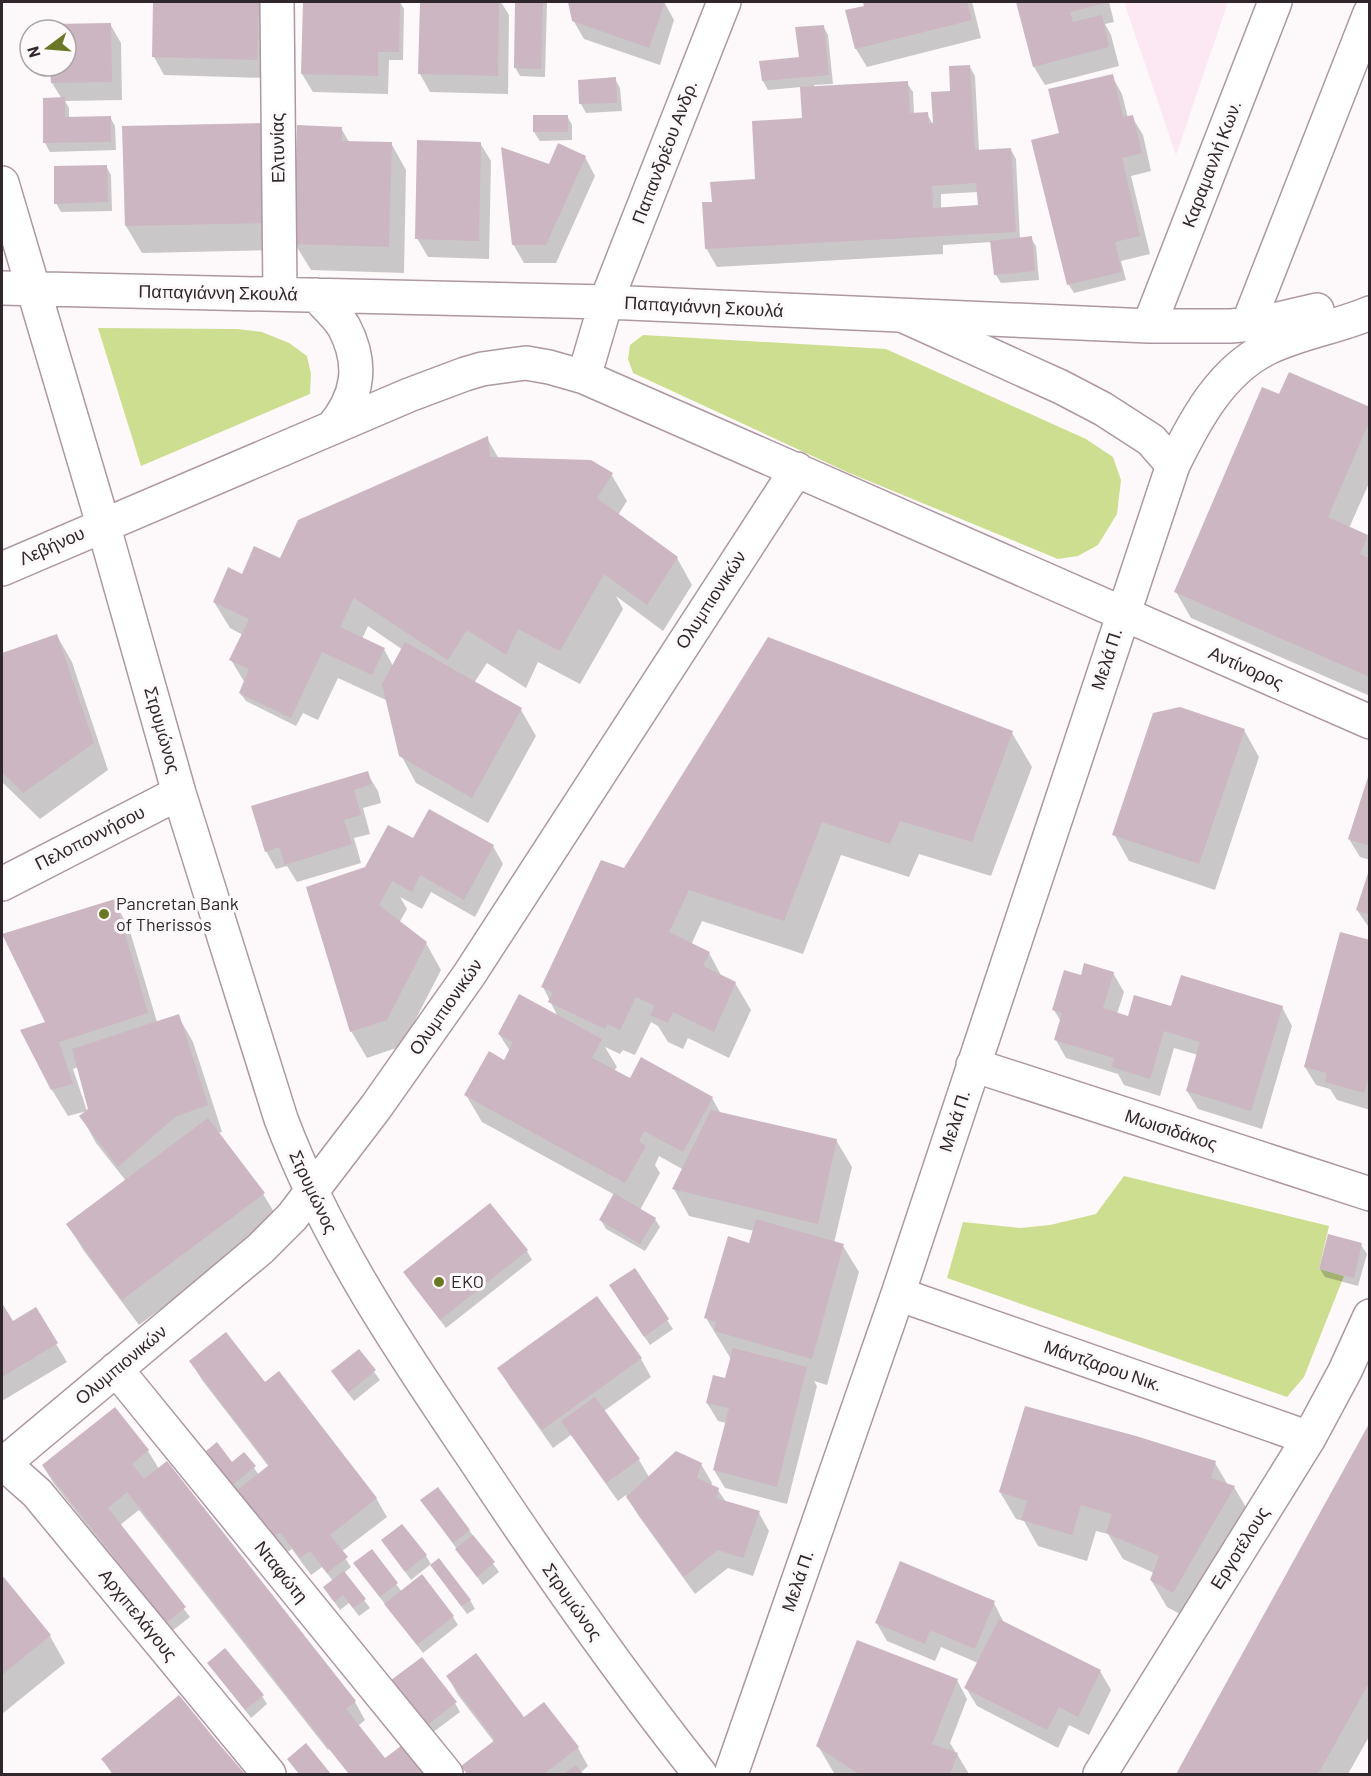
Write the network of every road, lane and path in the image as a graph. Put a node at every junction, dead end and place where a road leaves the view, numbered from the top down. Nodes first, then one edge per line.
1 (277, 2) edge
2 (724, 2) edge
3 (1275, 2) edge
4 (1370, 13) edge
5 (2, 183) edge
6 (2, 288) edge
7 (34, 289) junction
8 (280, 294) junction
9 (316, 295) junction
10 (1370, 295) edge
11 (606, 302) junction
12 (1370, 313) edge
13 (904, 316) junction
14 (1248, 324) junction
15 (1149, 326) junction
16 (584, 377) junction
17 (332, 428) junction
18 (1173, 465) junction
19 (797, 469) junction
20 (103, 524) junction
21 (2, 569) edge
22 (1122, 613) junction
23 (1370, 722) edge
24 (179, 793) junction
25 (2, 884) edge
26 (973, 1065) junction
27 (311, 1192) junction
28 (1370, 1194) edge
29 (898, 1294) junction
30 (1369, 1321) edge
31 (116, 1369) junction
32 (1309, 1438) junction
33 (2, 1463) edge
34 (268, 1774) edge
35 (446, 1774) edge
36 (700, 1774) edge
37 (731, 1774) edge
38 (1100, 1774) edge

1 - 8 street, Ελτυνίας
2 - 11 street, Παπανδρέου Ανδρ.
3 - 15 street, Καραμανλή Κων.
4 - 14 street
5 - 7 street, Στρυμώνος
6 - 7 street, Παπαγιάννη Σκουλά
7 - 8 street, Παπαγιάννη Σκουλά
7 - 20 street, Στρυμώνος
8 - 9 street, Παπαγιάννη Σκουλά
9 - 11 street, Παπαγιάννη Σκουλά
9 - 17 street
10 - 14 street, Παπαγιάννη Σκουλά
11 - 13 street, Παπαγιάννη Σκουλά
11 - 16 street, Παπανδρέου Ανδρ.
12 - 18 street, Μελά Π.
13 - 15 street, Παπαγιάννη Σκουλά
13 - 18 street
14 - 15 street, Παπαγιάννη Σκουλά
16 - 17 street, Λεβήνου
16 - 19 street, Αντίνορος
17 - 20 street, Λεβήνου
18 - 22 street, Μελά Π.
19 - 22 street, Αντίνορος
19 - 27 street, Ολυμπιονικών
20 - 21 street, Λεβήνου
20 - 24 street, Στρυμώνος
22 - 23 street, Αντίνορος
22 - 26 street, Μελά Π.
24 - 25 street, Πελοποννήσου
24 - 27 street, Στρυμώνος
26 - 28 street, Μωισιδάκος
26 - 29 street, Μελά Π.
27 - 31 street, Ολυμπιονικών
27 - 36 street, Στρυμώνος
29 - 32 street, Μάντζαρου Νικ.
29 - 37 street, Μελά Π.
30 - 32 street, Εργοτέλους
31 - 33 street, Ολυμπιονικών
31 - 35 street, Νταφώτη
32 - 38 street, Εργοτέλους
33 - 34 street, Αρχιπελάγους

